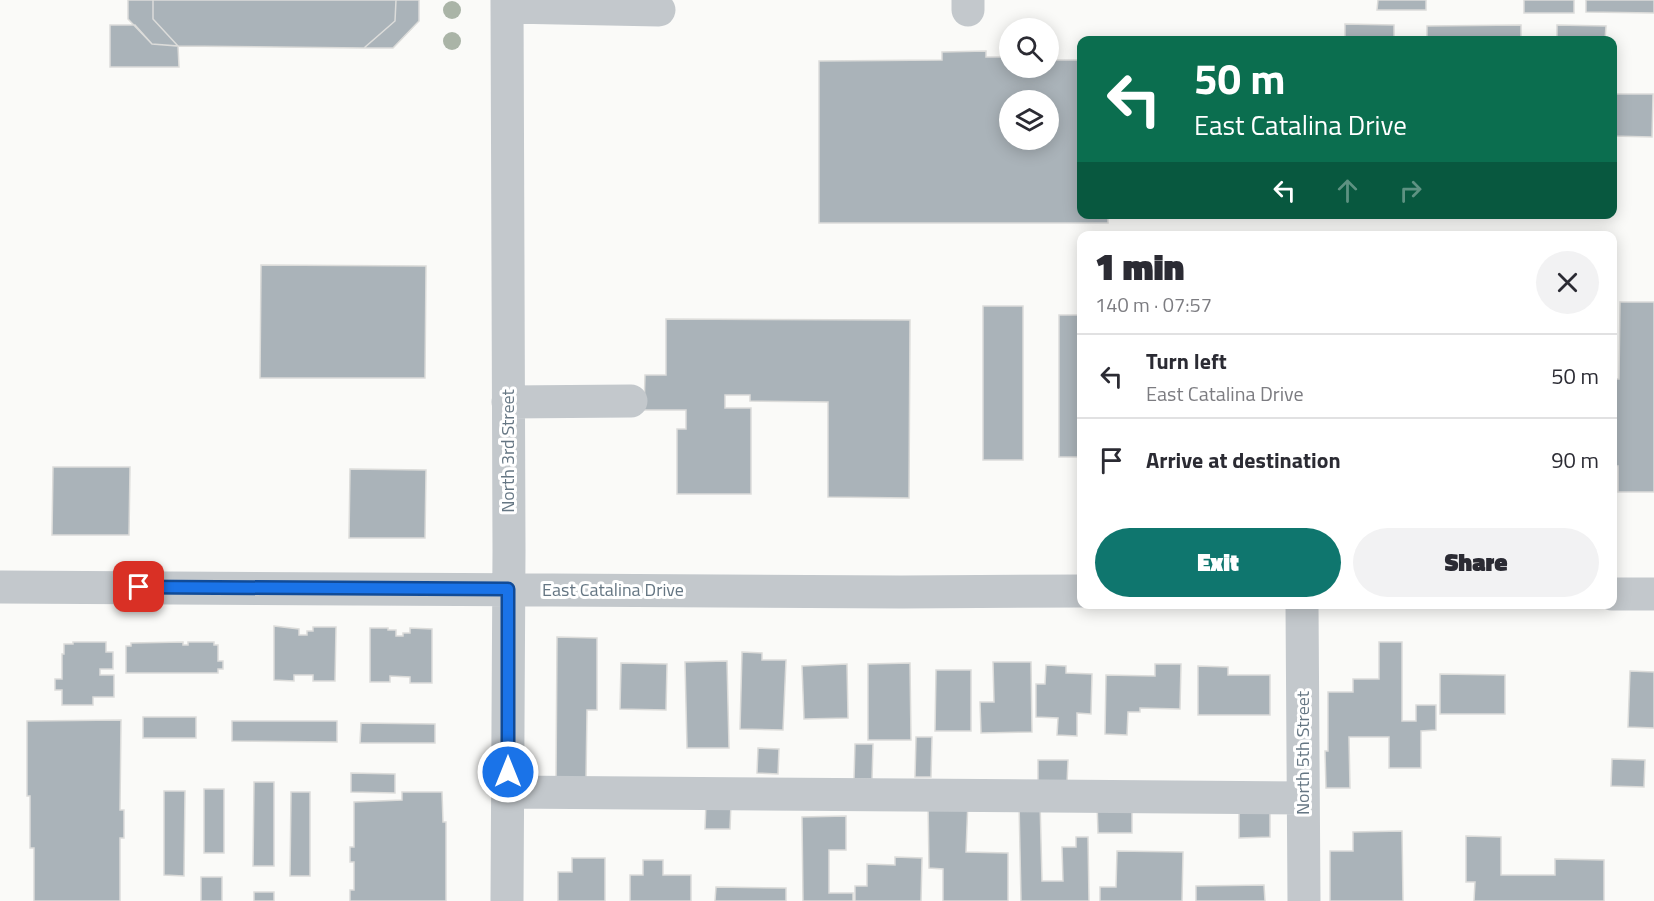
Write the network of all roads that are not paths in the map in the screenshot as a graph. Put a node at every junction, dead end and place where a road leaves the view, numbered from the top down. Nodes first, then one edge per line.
1 (507, 4) edge
2 (659, 9) dead end
3 (631, 401) dead end
4 (508, 402) junction
5 (0, 586) edge
6 (508, 589) junction
7 (1077, 591) edge
8 (1617, 594) edge
9 (1654, 594) edge
10 (1302, 609) edge
11 (508, 792) junction
12 (1303, 798) junction
13 (507, 901) edge
14 (1304, 901) edge

1 - 2 street
1 - 4 street, North 3rd Street
3 - 4 street
4 - 6 street, North 3rd Street
5 - 6 street, East Catalina Drive
6 - 7 street, East Catalina Drive
6 - 11 street, North 3rd Street
8 - 9 street
10 - 12 street, North 5th Street
11 - 12 street
11 - 13 street, North 3rd Street
12 - 14 street, North 5th Street

